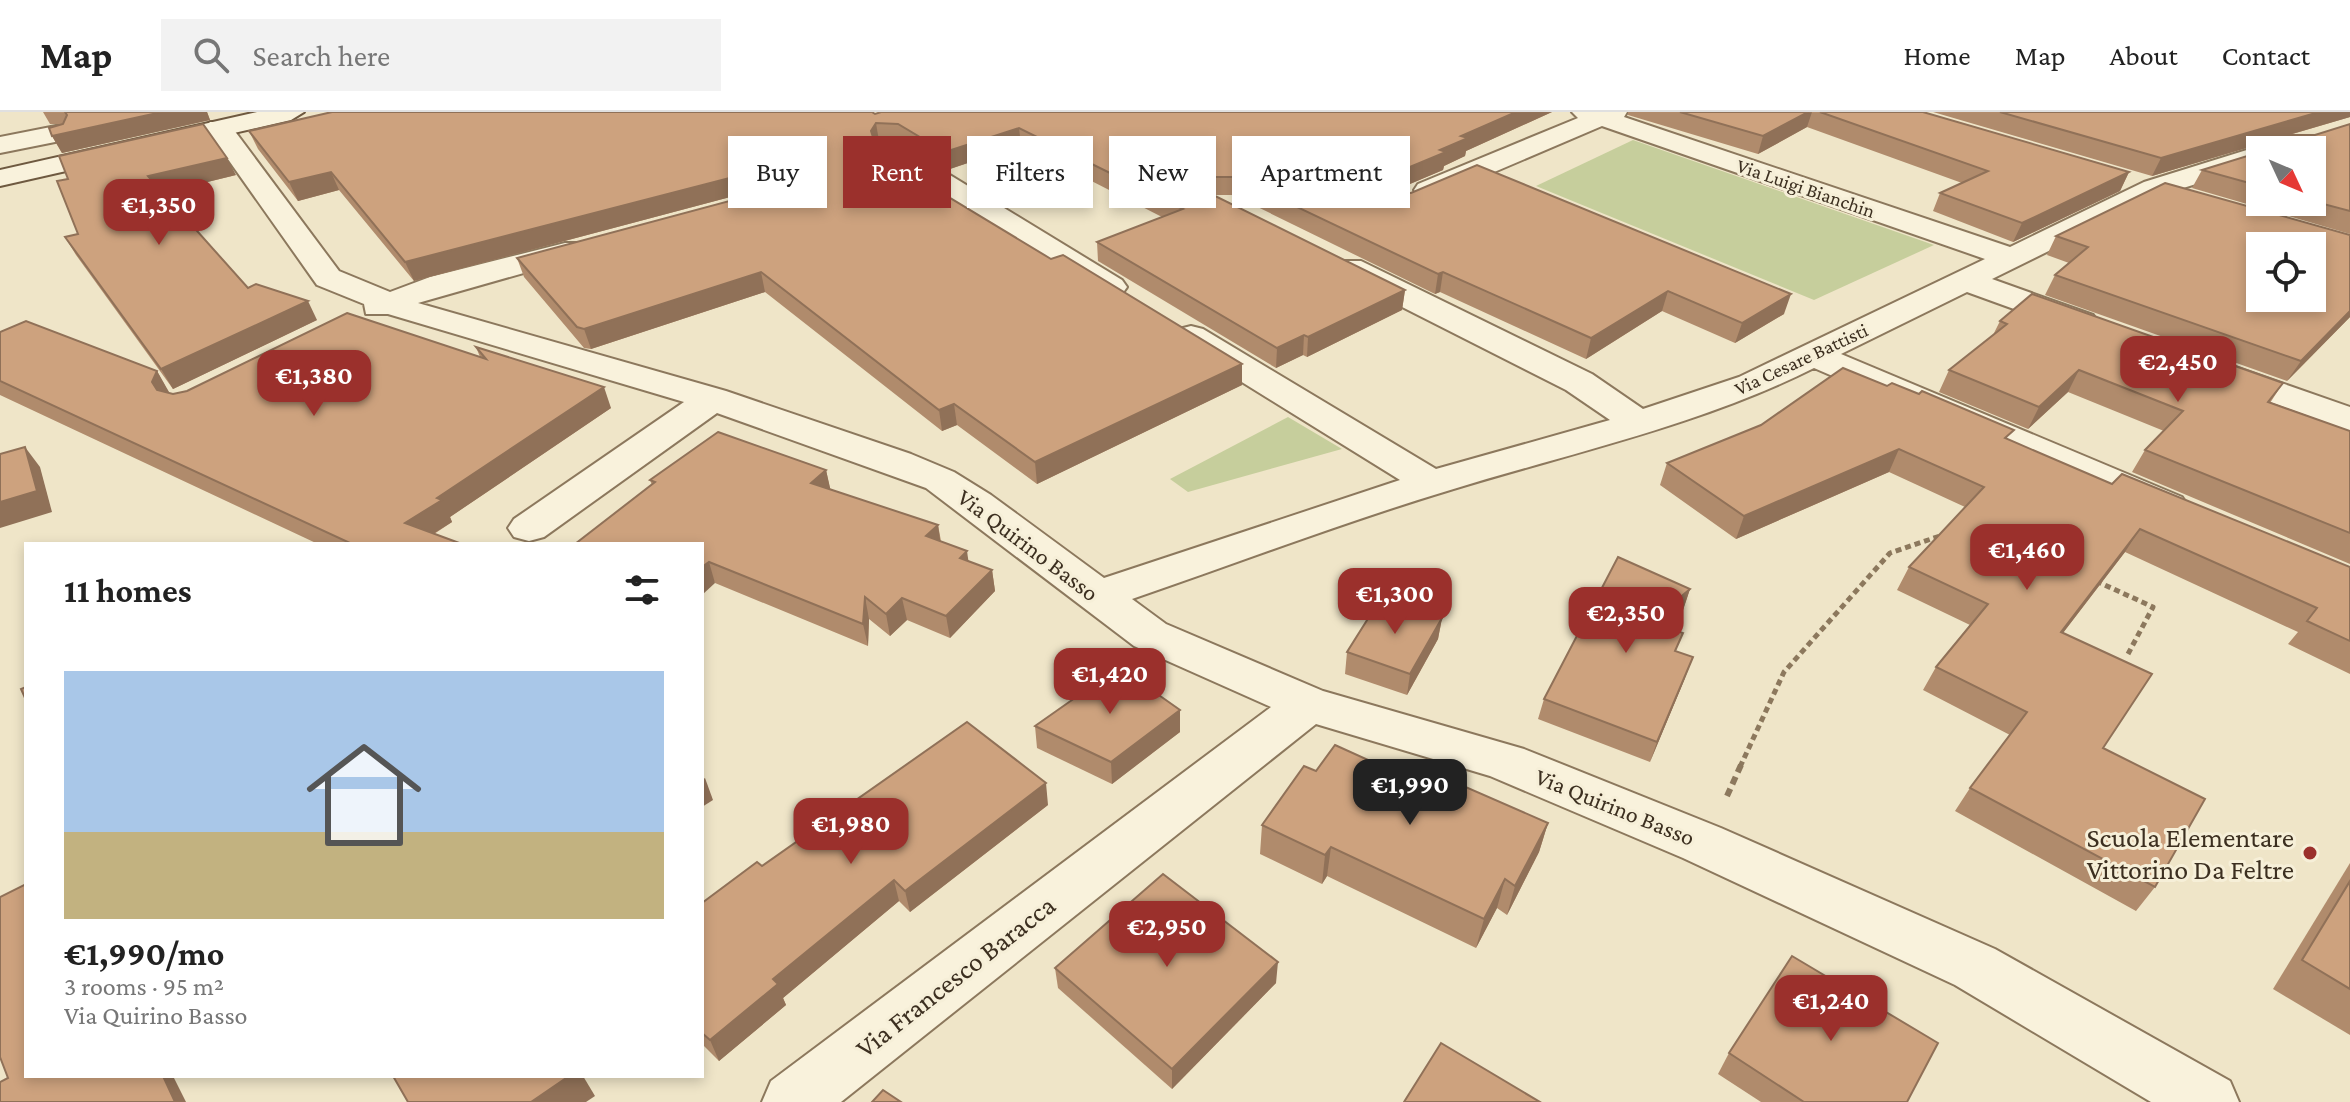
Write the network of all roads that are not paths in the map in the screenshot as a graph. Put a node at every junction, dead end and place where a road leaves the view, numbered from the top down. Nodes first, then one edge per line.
1 (291, 112) edge
2 (1600, 114) edge
3 (219, 128) junction
4 (61, 133) edge
5 (0, 145) edge
6 (2246, 157) edge
7 (0, 178) edge
8 (2138, 184) junction
9 (951, 188) edge
10 (1410, 197) edge
11 (2199, 202) edge
12 (608, 240) edge
13 (1322, 254) edge
14 (2012, 258) junction
15 (1967, 281) junction
16 (385, 303) junction
17 (344, 323) edge
18 (2114, 334) edge
19 (1813, 355) junction
20 (2188, 361) edge
21 (713, 399) junction
22 (2350, 420) edge
23 (1639, 423) junction
24 (1431, 483) junction
25 (2205, 521) edge
26 (529, 528) dead end
27 (1096, 596) junction
28 (1308, 704) junction
29 (793, 1102) edge
30 (2208, 1102) edge

1 - 3 street
2 - 10 street, Via Luigi Bianchin
2 - 14 street, Via Luigi Bianchin
3 - 7 street
3 - 16 street, Via Quirino Basso
4 - 5 street
6 - 8 street, Via Cesare Battisti
8 - 11 street
8 - 14 street, Via Cesare Battisti
9 - 24 street
12 - 16 street
13 - 23 street
14 - 15 street, Via Cesare Battisti
15 - 18 street
15 - 19 street, Via Cesare Battisti
16 - 17 street
16 - 21 street, Via Quirino Basso
19 - 23 street, Via Cesare Battisti
19 - 25 street
20 - 22 street
21 - 26 street
21 - 27 street, Via Quirino Basso
23 - 24 street, Via Cesare Battisti
24 - 27 street, Via Cesare Battisti
27 - 28 street, Via Quirino Basso
28 - 29 street, Via Francesco Baracca
28 - 30 street, Via Quirino Basso

